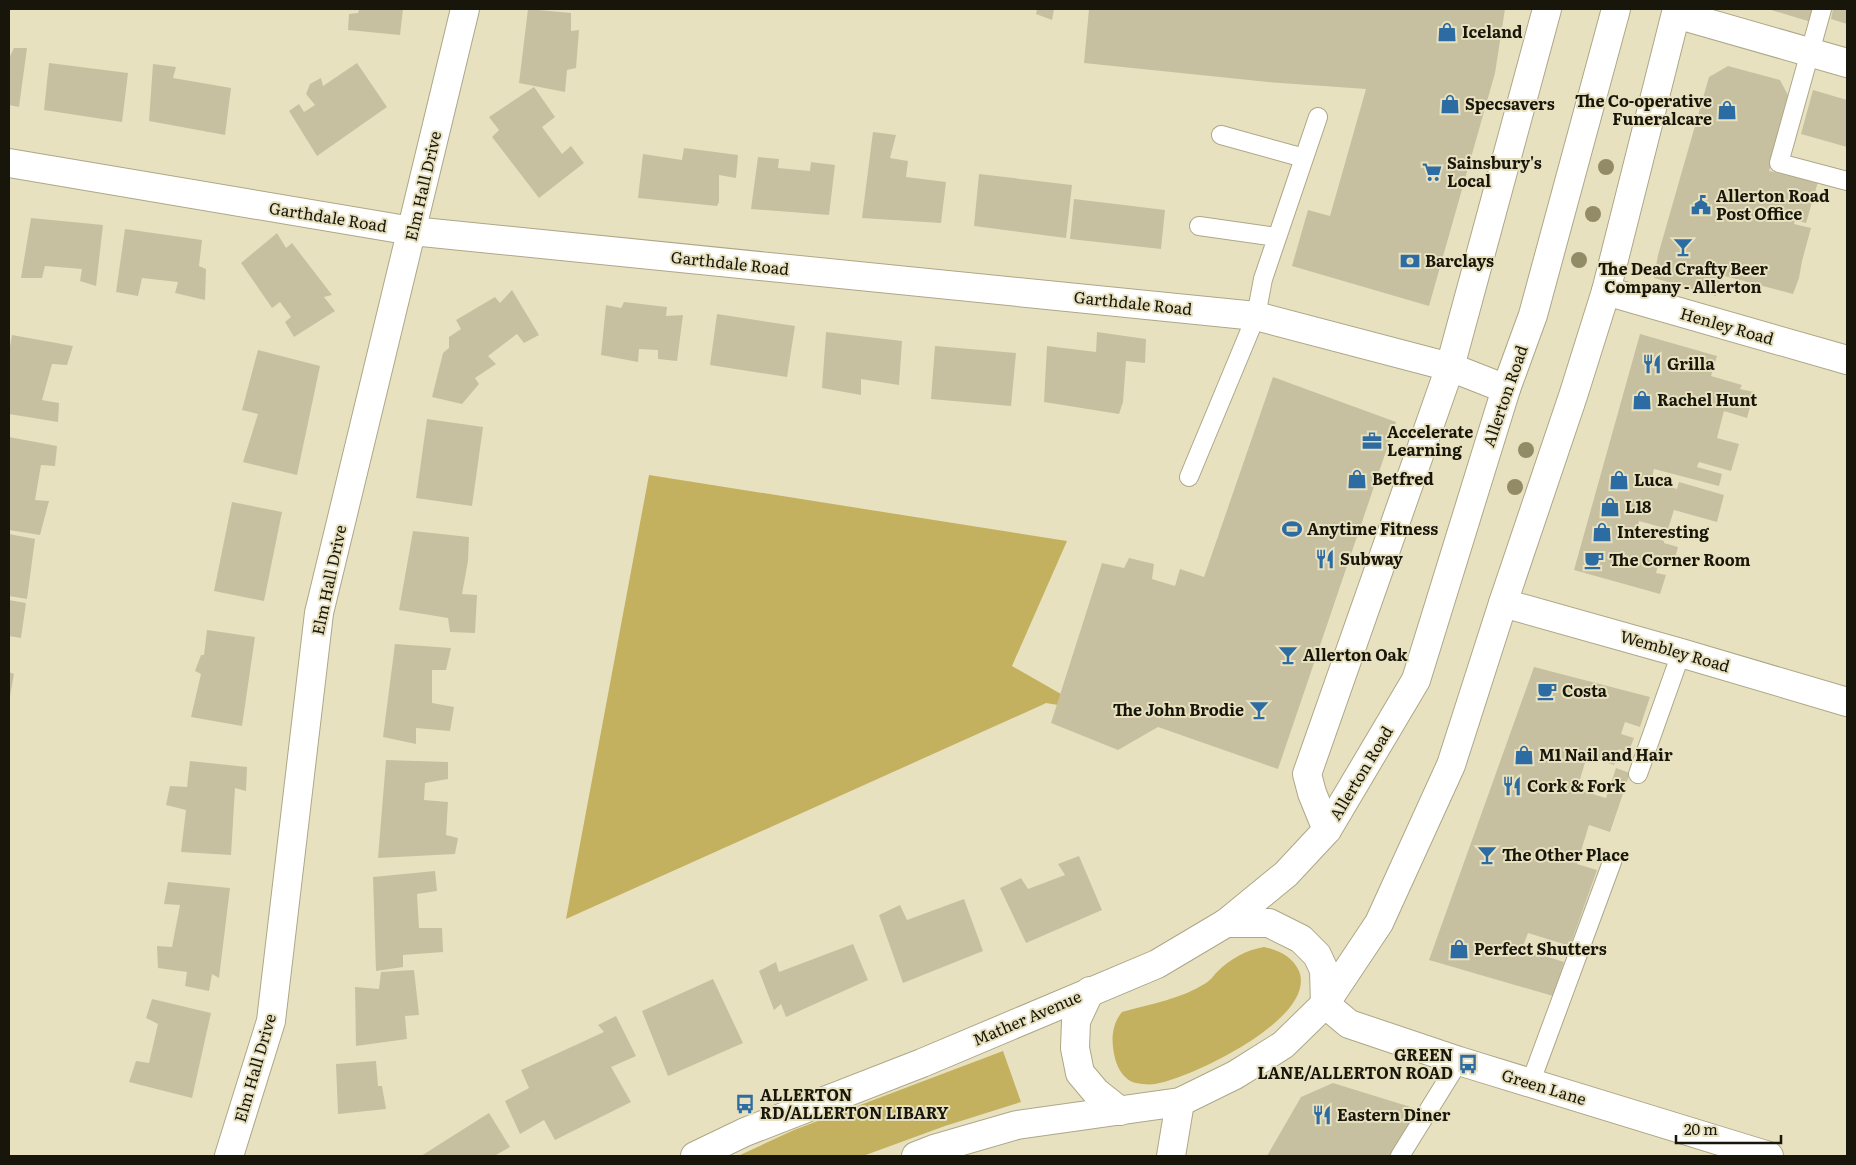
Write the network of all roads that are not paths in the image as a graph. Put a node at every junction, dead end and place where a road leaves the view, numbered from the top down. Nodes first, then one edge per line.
1 (465, 9) edge
2 (1546, 9) edge
3 (1616, 9) edge
4 (1822, 9) edge
5 (1677, 11) edge
6 (1810, 53) junction
7 (1847, 63) edge
8 (1318, 117) dead end
9 (1221, 135) dead end
10 (1304, 158) junction
11 (9, 163) edge
12 (1847, 181) edge
13 (1199, 226) dead end
14 (412, 231) junction
15 (1277, 238) junction
16 (1606, 291) junction
17 (1256, 316) junction
18 (1847, 360) edge
19 (1450, 367) junction
20 (1506, 390) junction
21 (1189, 477) dead end
22 (1503, 603) junction
23 (1681, 653) junction
24 (1847, 702) edge
25 (1638, 774) dead end
26 (1327, 830) junction
27 (1612, 862) dead end
28 (1226, 923) junction
29 (1090, 991) junction
30 (1325, 1004) junction
31 (1459, 1061) junction
32 (1530, 1084) junction
33 (1180, 1102) junction
34 (1120, 1111) junction
35 (229, 1156) edge
36 (695, 1156) edge
37 (916, 1156) edge
38 (1171, 1156) edge
39 (1400, 1156) edge
40 (1769, 1156) edge

1 - 14 street, Elm Hall Drive
2 - 19 street, Allerton Road
3 - 20 street, Allerton Road
4 - 6 lane
5 - 6 street
5 - 16 street
6 - 7 street
6 - 12 lane
8 - 10 lane
9 - 10 lane
10 - 15 lane
11 - 14 street, Garthdale Road
13 - 15 lane
14 - 17 street, Garthdale Road
14 - 35 street, Elm Hall Drive
15 - 17 lane
16 - 18 street, Henley Road
16 - 22 street
17 - 19 street, Garthdale Road
17 - 21 lane
19 - 20 street, Garthdale Road
19 - 26 street, Allerton Road
20 - 26 street, Allerton Road
22 - 23 street, Wembley Road
22 - 30 street
23 - 24 street, Wembley Road
23 - 25 lane
26 - 28 street, Mather Avenue
27 - 32 lane
28 - 29 street, Mather Avenue
28 - 30 street
29 - 34 street
29 - 36 street, Mather Avenue
30 - 31 street, Green Lane
30 - 33 street
31 - 32 street, Green Lane
31 - 39 lane
32 - 40 street, Green Lane
33 - 34 street
33 - 38 street
34 - 37 street

